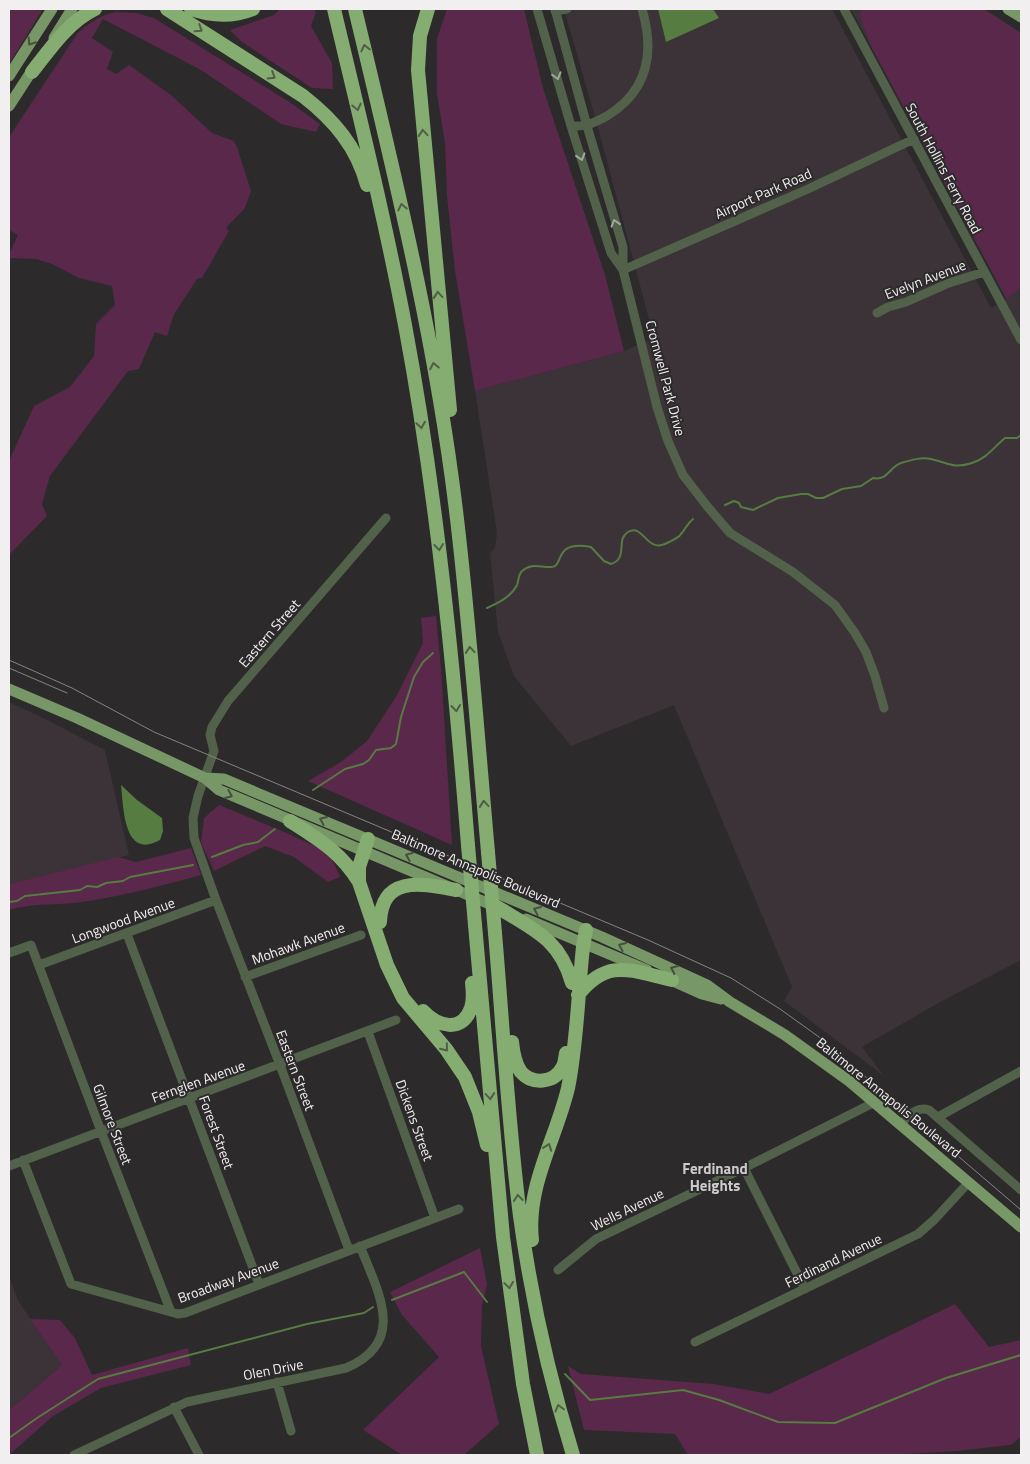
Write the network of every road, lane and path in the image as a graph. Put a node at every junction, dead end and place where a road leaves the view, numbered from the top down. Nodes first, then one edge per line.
1 (52, 9) edge
2 (72, 9) edge
3 (95, 9) edge
4 (167, 9) edge
5 (191, 9) edge
6 (253, 9) edge
7 (334, 9) edge
8 (355, 9) edge
9 (428, 9) edge
10 (537, 9) edge
11 (567, 9) edge
12 (642, 9) edge
13 (844, 9) edge
14 (1008, 9) edge
15 (555, 10) edge
16 (1021, 17) edge
17 (32, 72) junction
18 (9, 76) edge
19 (9, 106) edge
20 (571, 126) junction
21 (586, 126) junction
22 (914, 140) junction
23 (623, 270) junction
24 (984, 272) junction
25 (877, 313) dead end
26 (405, 325) junction
27 (1021, 340) edge
28 (386, 518) dead end
29 (457, 518) junction
30 (9, 689) edge
31 (884, 708) dead end
32 (205, 778) junction
33 (290, 821) junction
34 (369, 846) junction
35 (359, 882) junction
36 (456, 890) junction
37 (216, 900) junction
38 (497, 908) junction
39 (380, 922) junction
40 (476, 926) junction
41 (127, 934) junction
42 (361, 934) dead end
43 (582, 936) junction
44 (9, 953) edge
45 (497, 961) junction
46 (39, 965) junction
47 (245, 977) junction
48 (672, 980) junction
49 (575, 989) junction
50 (730, 1002) junction
51 (396, 1020) dead end
52 (368, 1032) junction
53 (280, 1065) junction
54 (1021, 1071) edge
55 (190, 1099) junction
56 (875, 1102) junction
57 (938, 1117) junction
58 (901, 1124) junction
59 (100, 1131) junction
60 (23, 1160) junction
61 (10, 1162) edge
62 (744, 1168) junction
63 (969, 1182) junction
64 (1021, 1190) edge
65 (458, 1209) dead end
66 (435, 1218) junction
67 (1021, 1227) edge
68 (503, 1237) junction
69 (360, 1246) junction
70 (349, 1250) junction
71 (558, 1270) dead end
72 (259, 1284) junction
73 (804, 1289) junction
74 (171, 1312) junction
75 (537, 1316) junction
76 (695, 1342) dead end
77 (277, 1382) junction
78 (174, 1407) junction
79 (291, 1431) dead end
80 (74, 1455) edge
81 (199, 1455) edge
82 (537, 1455) edge
83 (573, 1455) edge

1 -> 18 main road
2 - 17 main road
3 - 17 highway
4 -> 26 highway
5 - 6 highway
7 -> 26 highway
29 -> 8 highway
29 -> 9 highway
10 -> 20 street, Cromwell Park Drive
11 - 15 street
12 - 21 street
13 - 22 street, South Hollins Ferry Road
14 - 16 main road
15 - 21 street, Cromwell Park Drive
17 - 19 main road
20 - 21 street
20 -> 23 street, Cromwell Park Drive
23 -> 21 street, Cromwell Park Drive
22 - 23 street, Airport Park Road
22 - 24 street, South Hollins Ferry Road
23 - 31 street, Cromwell Park Drive
24 - 25 street, Evelyn Avenue
24 - 27 street, South Hollins Ferry Road
26 -> 40 highway, bridge
28 - 32 street, Eastern Street
45 -> 29 highway, bridge
30 - 32 main road, Baltimore Annapolis Boulevard
32 -> 33 main road, Baltimore Annapolis Boulevard
34 -> 32 main road, Baltimore Annapolis Boulevard
32 - 37 street, Eastern Street
33 - 34 main road, Baltimore Annapolis Boulevard
33 - 35 highway
34 - 35 highway
34 - 36 main road, Baltimore Annapolis Boulevard
34 - 39 highway
43 -> 34 main road, Baltimore Annapolis Boulevard
35 -> 68 highway
36 - 38 main road, Baltimore Annapolis Boulevard
36 - 39 highway
37 - 41 street, Longwood Avenue
37 - 47 street, Eastern Street
38 - 43 main road, Baltimore Annapolis Boulevard
38 - 49 highway
39 - 40 highway
40 -> 68 highway
41 - 46 street, Longwood Avenue
41 - 55 street, Forest Street
42 - 47 street, Mohawk Avenue
43 - 48 main road, Baltimore Annapolis Boulevard
43 - 49 highway
50 -> 43 main road, Baltimore Annapolis Boulevard
44 - 46 street, Gilmore Street
45 - 49 highway
75 -> 45 highway
46 - 59 street, Gilmore Street
47 - 53 street, Eastern Street
48 - 49 highway
48 - 50 main road, Baltimore Annapolis Boulevard
75 -> 49 highway
50 - 56 main road, Baltimore Annapolis Boulevard
51 - 52 street, Fernglen Avenue
52 - 53 street, Fernglen Avenue
52 - 66 street, Dickens Street
53 - 55 street, Fernglen Avenue
53 - 70 street, Eastern Street
54 - 57 street
55 - 59 street, Fernglen Avenue
55 - 72 street, Forest Street
56 - 58 main road, Baltimore Annapolis Boulevard
56 - 62 street, Wells Avenue
57 - 58 street
57 - 64 street
58 - 63 main road, Baltimore Annapolis Boulevard
59 - 60 street, Fernglen Avenue
59 - 74 street, Gilmore Street
60 - 61 street, Fernglen Avenue
60 - 74 street, Broadway Avenue
62 - 71 street, Wells Avenue
62 - 73 street
63 - 67 main road, Baltimore Annapolis Boulevard
63 - 73 street, Ferdinand Avenue
65 - 66 street, Broadway Avenue
66 - 69 street, Broadway Avenue
68 -> 82 highway
69 - 70 street, Broadway Avenue
69 - 77 street, Olen Drive
70 - 72 street, Broadway Avenue
72 - 74 street, Broadway Avenue
73 - 76 street, Ferdinand Avenue
83 -> 75 highway
77 - 78 street, Olen Drive
77 - 79 street
78 - 80 street, Olen Drive
78 - 81 street

